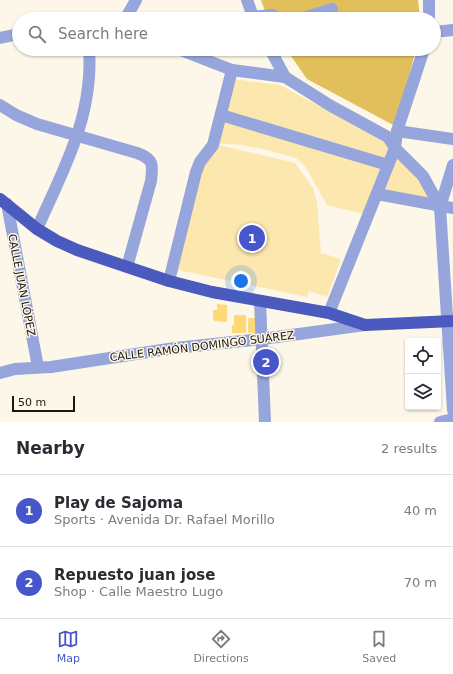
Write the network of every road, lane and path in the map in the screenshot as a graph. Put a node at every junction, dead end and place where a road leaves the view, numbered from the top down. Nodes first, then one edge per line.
1 (136, 0) edge
2 (247, 0) edge
3 (429, 0) edge
4 (332, 9) dead end
5 (129, 12) edge
6 (252, 12) edge
7 (322, 12) edge
8 (429, 12) edge
9 (453, 30) edge
10 (441, 31) edge
11 (12, 35) edge
12 (0, 38) edge
13 (89, 56) edge
14 (196, 56) edge
15 (274, 56) edge
16 (422, 56) edge
17 (232, 70) junction
18 (285, 77) junction
19 (0, 105) edge
20 (221, 115) junction
21 (397, 131) junction
22 (78, 135) junction
23 (453, 140) edge
24 (395, 148) junction
25 (388, 165) junction
26 (453, 165) edge
27 (377, 194) junction
28 (4, 201) edge
29 (440, 207) junction
30 (453, 208) edge
31 (37, 229) junction
32 (127, 267) junction
33 (169, 281) junction
34 (260, 301) junction
35 (329, 313) junction
36 (450, 322) edge
37 (365, 324) junction
38 (262, 339) junction
39 (38, 366) junction
40 (2, 369) edge
41 (453, 410) edge
42 (453, 419) edge
43 (265, 422) edge
44 (440, 422) edge

1 - 5 street
2 - 6 street
3 - 8 street
4 - 7 street
9 - 10 street
11 - 12 street
13 - 22 street
14 - 17 street
15 - 18 street
16 - 21 street
17 - 18 street
17 - 20 street
18 - 24 street
19 - 22 street
20 - 25 street
20 - 33 street
21 - 23 street
21 - 24 street
22 - 31 street
22 - 32 street
24 - 25 street
24 - 29 street
25 - 27 street
26 - 29 street
27 - 29 street
27 - 35 street
28 - 31 main road
28 - 39 street, CALLE JUAN LÓPEZ
29 - 30 street
29 - 36 street
31 - 32 main road
32 - 33 main road
33 - 34 main road
34 - 35 main road
34 - 38 street
35 - 37 main road
36 - 37 main road
36 - 41 street
37 - 38 street, CALLE RAMÓN DOMINGO SUÁREZ
38 - 39 street, CALLE RAMÓN DOMINGO SUÁREZ
38 - 43 street
39 - 40 street, CALLE RAMÓN DOMINGO SUÁREZ
42 - 44 street

